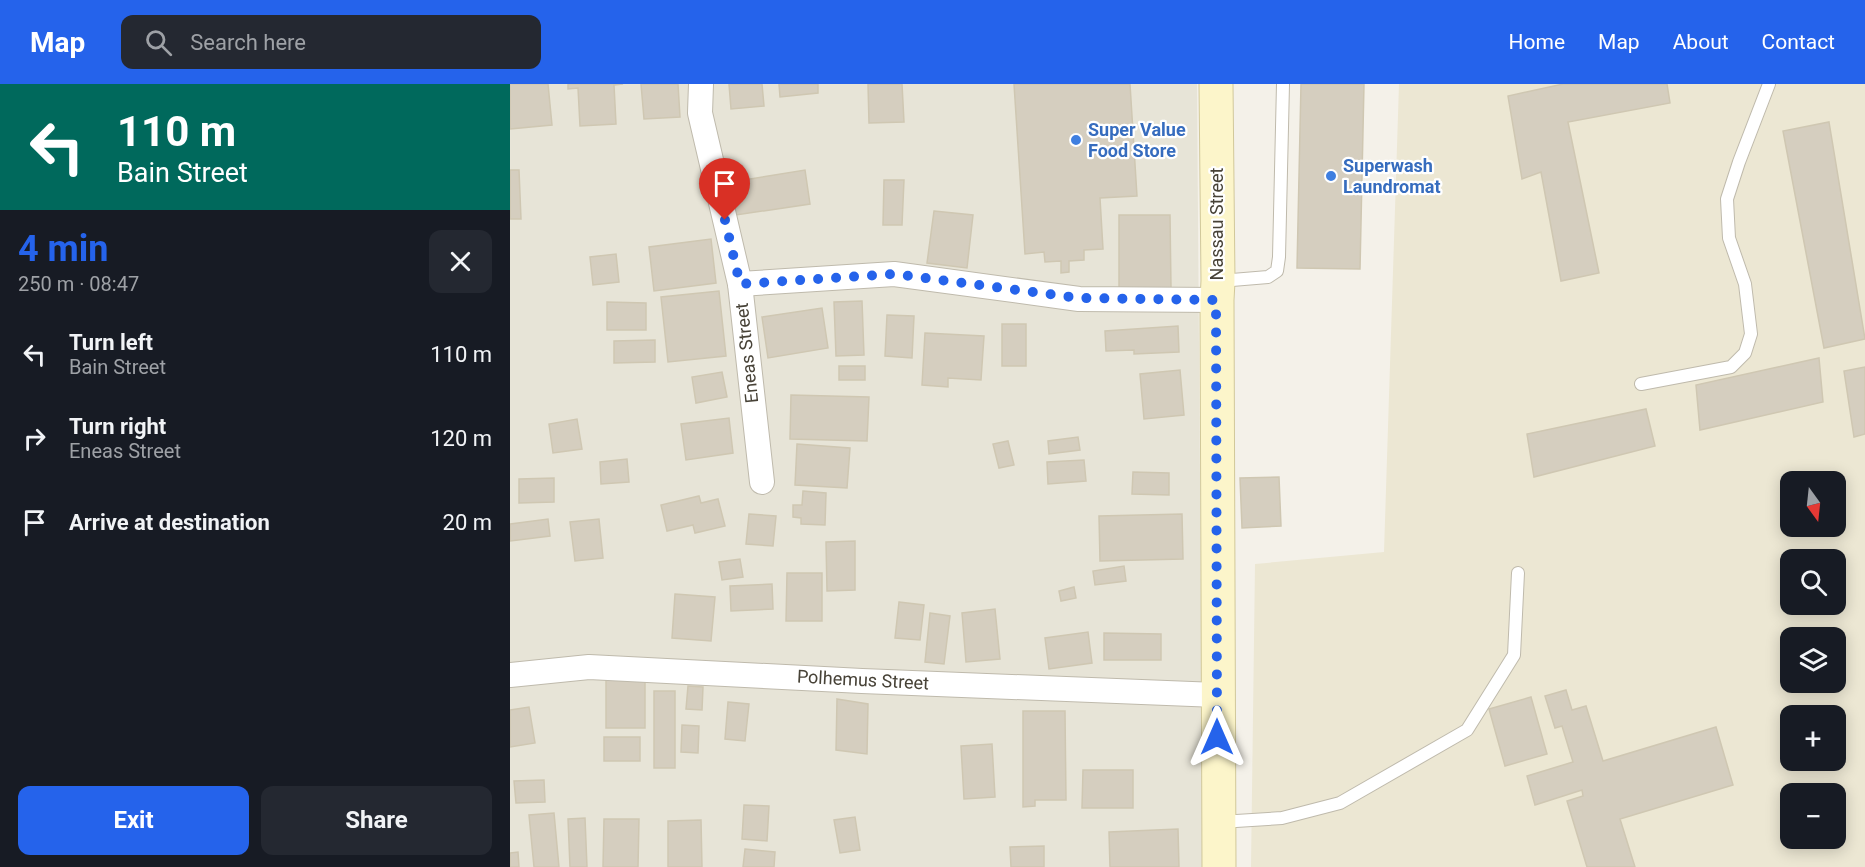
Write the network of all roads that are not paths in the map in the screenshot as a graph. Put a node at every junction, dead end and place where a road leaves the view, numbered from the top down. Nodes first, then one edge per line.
1 (700, 84) edge
2 (1216, 84) edge
3 (1283, 84) edge
4 (1768, 84) edge
5 (740, 284) junction
6 (1217, 290) junction
7 (1641, 384) dead end
8 (762, 482) dead end
9 (1518, 573) dead end
10 (510, 675) edge
11 (1217, 695) junction
12 (1218, 823) junction
13 (1219, 867) edge

1 - 5 street, Eneas Street
2 - 6 main road, Nassau Street
3 - 6 lane
4 - 7 lane
5 - 6 street
5 - 8 street, Eneas Street
6 - 11 main road, Nassau Street
9 - 12 lane
10 - 11 street, Polhemus Street
11 - 12 main road, Nassau Street
12 - 13 main road, Nassau Street

